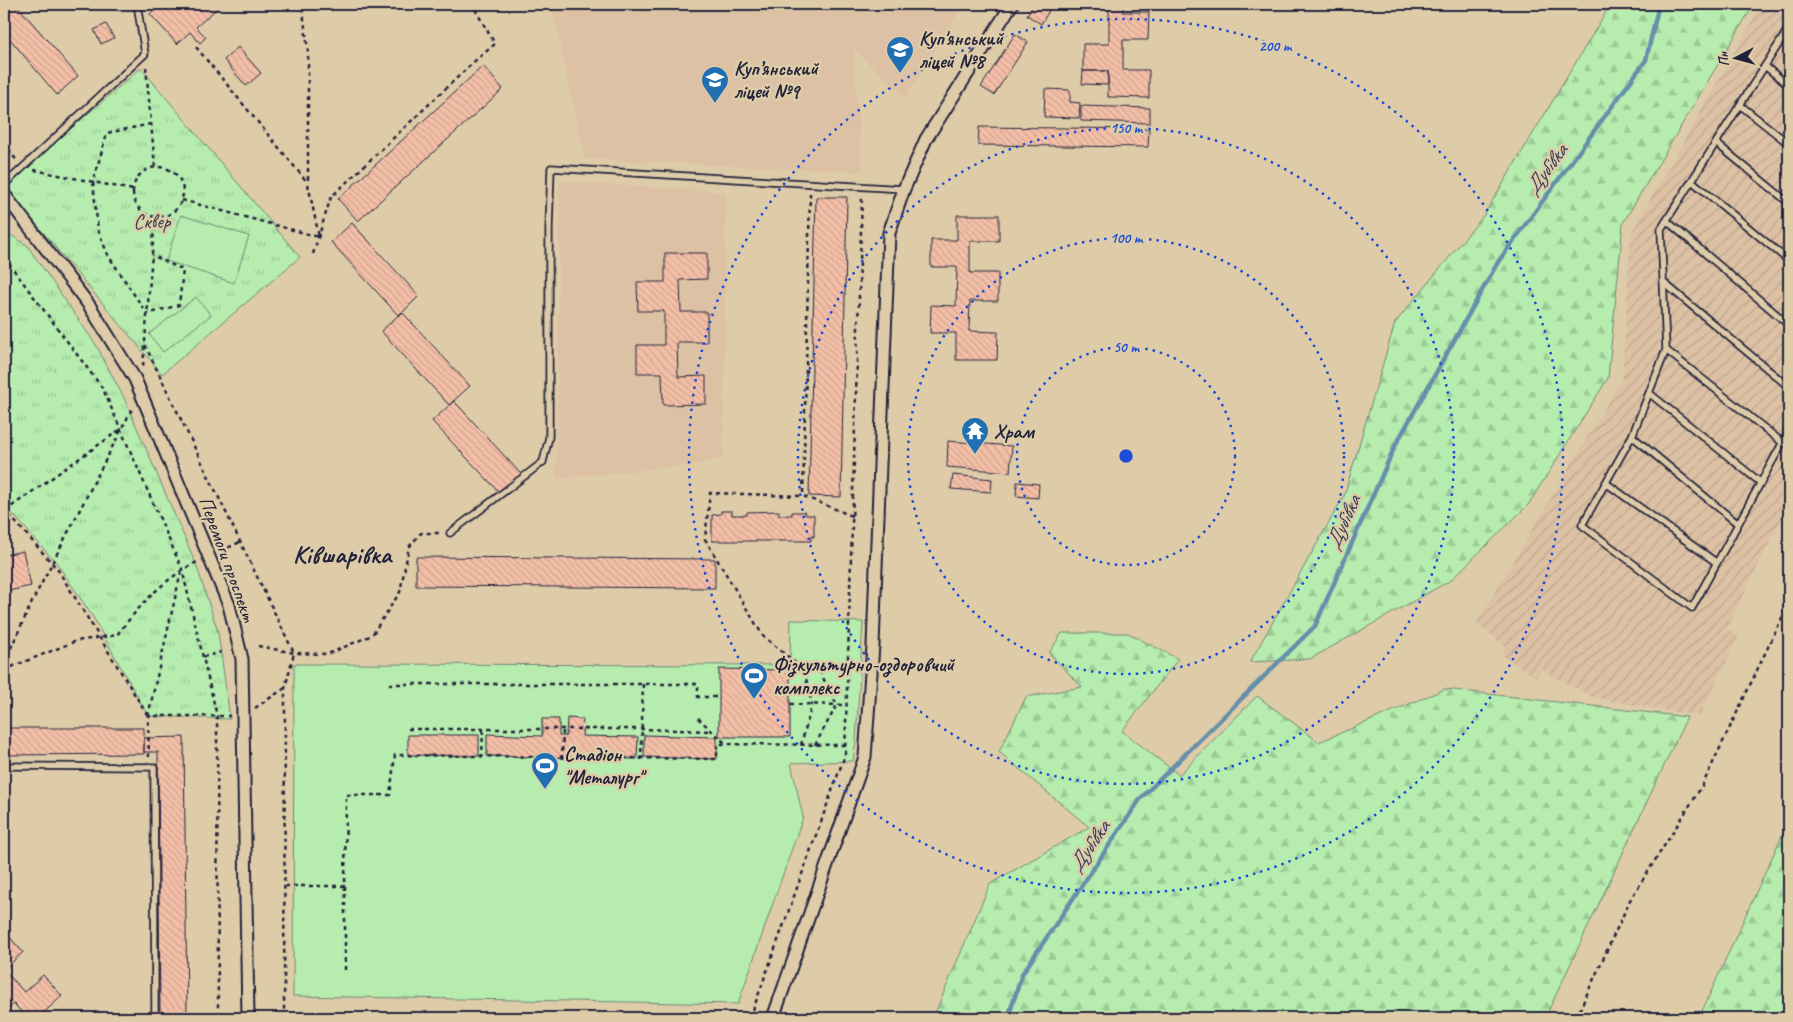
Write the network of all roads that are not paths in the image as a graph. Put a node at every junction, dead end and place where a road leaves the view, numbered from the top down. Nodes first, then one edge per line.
1 (137, 4) edge
2 (1012, 4) edge
3 (1789, 28) edge
4 (1765, 66) junction
5 (1789, 86) edge
6 (1740, 104) junction
7 (1716, 143) junction
8 (1789, 144) edge
9 (1692, 181) junction
10 (4, 185) edge
11 (904, 189) junction
12 (4, 194) edge
13 (1789, 204) edge
14 (1667, 221) junction
15 (1789, 261) edge
16 (1663, 282) junction
17 (1789, 325) edge
18 (1666, 350) junction
19 (1789, 387) edge
20 (1649, 394) junction
21 (1789, 431) edge
22 (1632, 436) junction
23 (1782, 443) junction
24 (1606, 482) junction
25 (1761, 482) junction
26 (1738, 524) junction
27 (450, 533) road end
28 (1716, 564) junction
29 (4, 766) edge
30 (155, 1018) edge
31 (248, 1018) edge
32 (773, 1018) edge

1 - 10 lane
2 - 11 street
3 - 4 lane
4 - 5 lane
4 - 6 lane
6 - 7 lane
6 - 8 lane
7 - 9 lane
7 - 13 lane
9 - 14 lane
9 - 15 lane
11 - 27 lane
11 - 32 street
12 - 31 street, Перемоги проспект
14 - 16 lane
14 - 17 lane
16 - 18 lane
16 - 19 lane
18 - 20 lane
18 - 23 lane
20 - 22 lane
20 - 25 lane
21 - 23 lane
22 - 24 lane
22 - 26 lane
23 - 25 lane
24 - 28 lane
24 - 28 lane
25 - 26 lane
26 - 28 lane
29 - 30 lane

